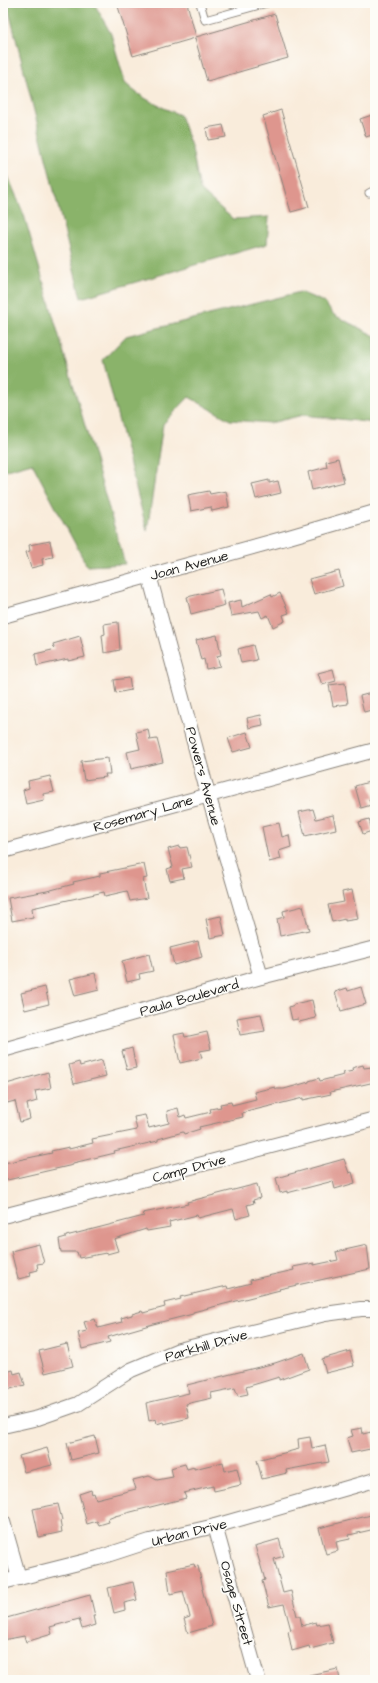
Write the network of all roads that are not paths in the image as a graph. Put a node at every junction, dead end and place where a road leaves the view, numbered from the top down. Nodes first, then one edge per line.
1 (200, 3) edge
2 (266, 3) edge
3 (375, 512) edge
4 (149, 575) junction
5 (3, 616) edge
6 (375, 750) edge
7 (208, 794) junction
8 (3, 851) edge
9 (375, 948) edge
10 (261, 977) junction
11 (3, 1050) edge
12 (375, 1119) edge
13 (3, 1216) edge
14 (375, 1309) edge
15 (3, 1426) edge
16 (375, 1480) edge
17 (3, 1522) edge
18 (216, 1526) junction
19 (19, 1578) junction
20 (3, 1582) edge
21 (258, 1680) edge

1 - 2 lane
3 - 4 street, Joan Avenue
4 - 5 street, Joan Avenue
4 - 7 street, Powers Avenue
6 - 7 street, Rosemary Lane
7 - 8 street, Rosemary Lane
7 - 10 street, Powers Avenue
9 - 10 street, Paula Boulevard
10 - 11 street, Paula Boulevard
12 - 13 street, Camp Drive
14 - 15 street, Parkhill Drive
16 - 18 street, Urban Drive
17 - 19 street
18 - 19 street, Urban Drive
18 - 21 street, Osage Street
19 - 20 street, Urban Drive

